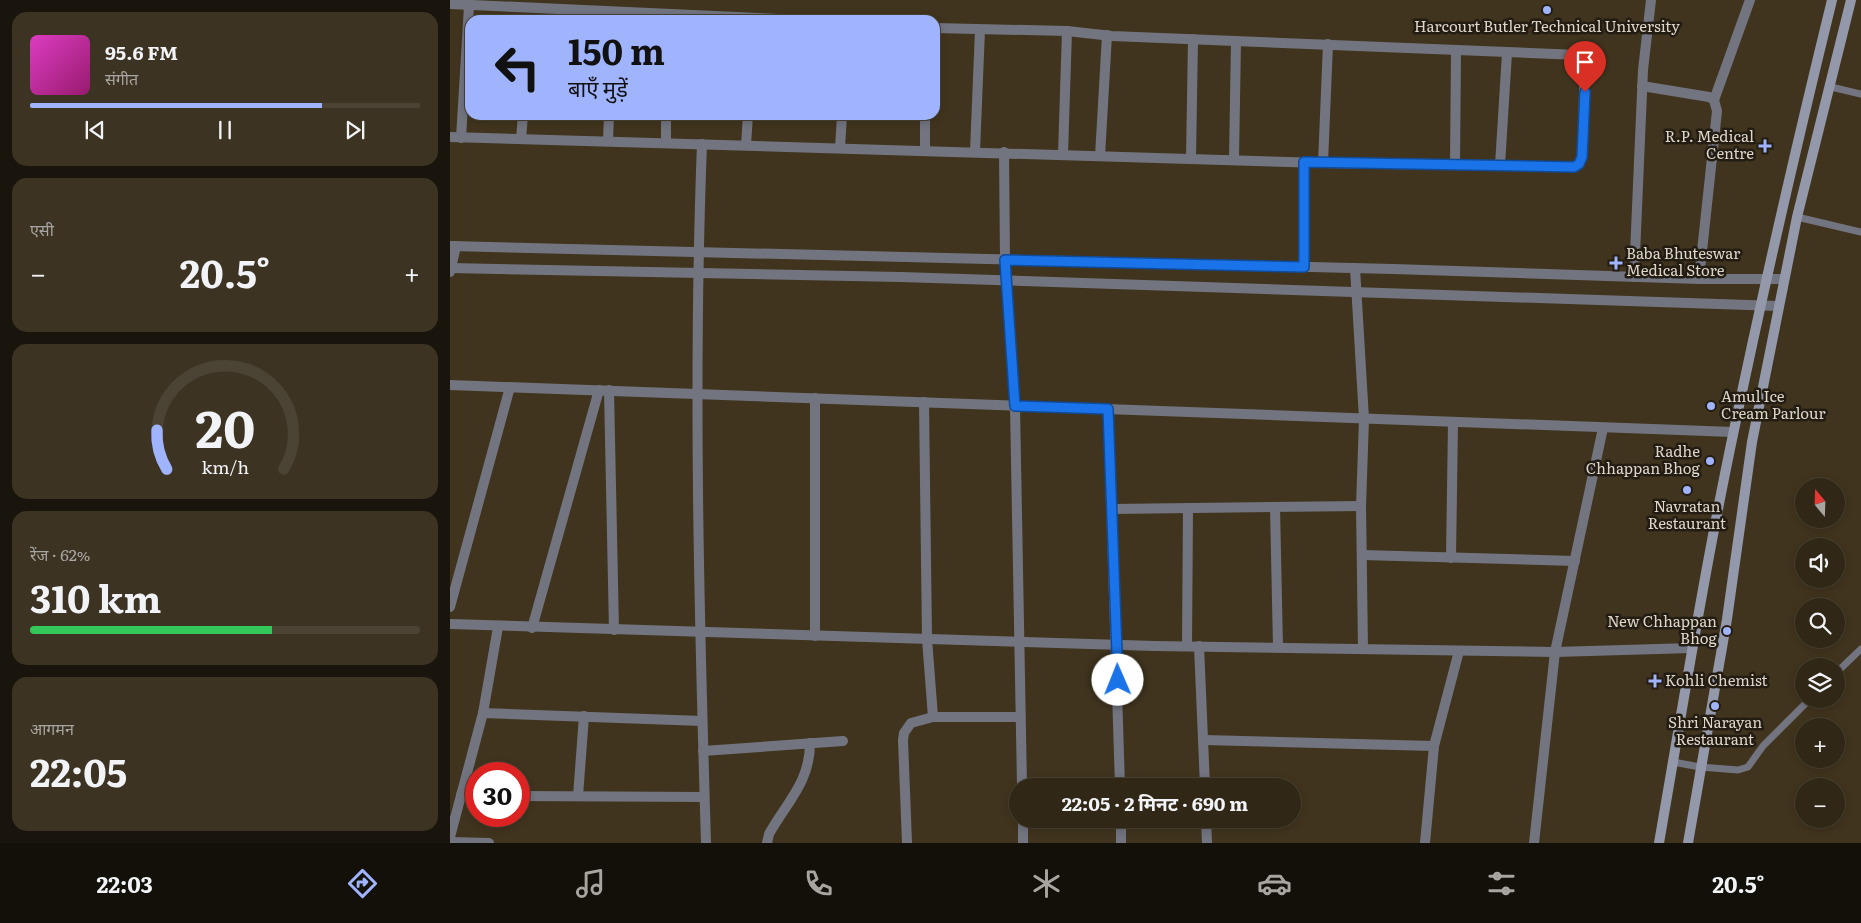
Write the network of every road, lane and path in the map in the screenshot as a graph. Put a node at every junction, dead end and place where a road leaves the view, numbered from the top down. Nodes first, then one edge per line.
1 (1651, 0) edge
2 (1750, 0) edge
3 (1832, 0) edge
4 (1851, 0) edge
5 (450, 4) edge
6 (469, 6) junction
7 (531, 9) junction
8 (468, 15) edge
9 (530, 15) edge
10 (600, 15) edge
11 (940, 28) edge
12 (980, 30) junction
13 (1067, 31) junction
14 (1107, 35) junction
15 (1193, 39) junction
16 (1236, 41) junction
17 (1328, 44) junction
18 (1456, 51) junction
19 (1507, 53) junction
20 (465, 72) edge
21 (1642, 86) junction
22 (1831, 87) junction
23 (1861, 94) edge
24 (1714, 100) junction
25 (523, 120) edge
26 (609, 120) edge
27 (666, 120) edge
28 (748, 120) edge
29 (842, 120) edge
30 (925, 120) edge
31 (450, 137) edge
32 (461, 138) junction
33 (521, 139) junction
34 (608, 141) junction
35 (666, 143) junction
36 (702, 144) junction
37 (746, 145) junction
38 (840, 148) junction
39 (924, 150) junction
40 (974, 151) junction
41 (1004, 152) junction
42 (1063, 154) junction
43 (1100, 156) junction
44 (1191, 158) junction
45 (1234, 159) junction
46 (1304, 162) junction
47 (1323, 163) junction
48 (1455, 164) junction
49 (1500, 166) junction
50 (1797, 217) junction
51 (1861, 232) edge
52 (453, 246) edge
53 (698, 252) junction
54 (1005, 260) junction
55 (1304, 267) junction
56 (1355, 268) junction
57 (450, 270) edge
58 (699, 273) junction
59 (1634, 277) junction
60 (1766, 278) junction
61 (1698, 279) junction
62 (1784, 279) junction
63 (1007, 281) junction
64 (1356, 291) junction
65 (1760, 306) junction
66 (1778, 306) junction
67 (450, 385) edge
68 (510, 387) junction
69 (604, 390) junction
70 (699, 394) junction
71 (815, 398) junction
72 (924, 402) junction
73 (1015, 406) junction
74 (1108, 409) junction
75 (1364, 419) junction
76 (1453, 422) junction
77 (1603, 428) junction
78 (1733, 432) junction
79 (1361, 506) junction
80 (1275, 507) junction
81 (1188, 508) junction
82 (1112, 509) junction
83 (1362, 556) junction
84 (1451, 558) junction
85 (1575, 561) junction
86 (450, 607) edge
87 (450, 624) edge
88 (498, 627) junction
89 (532, 628) junction
90 (614, 630) junction
91 (700, 633) junction
92 (815, 636) junction
93 (927, 639) junction
94 (1018, 642) junction
95 (1117, 644) junction
96 (1188, 646) junction
97 (1199, 646) junction
98 (1278, 647) junction
99 (1692, 648) junction
100 (1363, 649) junction
101 (1459, 650) junction
102 (1861, 650) edge
103 (1555, 652) junction
104 (1845, 665) edge
105 (1801, 708) edge
106 (483, 713) junction
107 (584, 716) junction
108 (933, 717) junction
109 (1020, 717) junction
110 (702, 721) junction
111 (1204, 740) junction
112 (843, 741) dead end
113 (810, 743) junction
114 (1434, 746) junction
115 (703, 751) junction
116 (1673, 762) junction
117 (1700, 767) junction
118 (1022, 778) edge
119 (1120, 778) edge
120 (1205, 778) edge
121 (461, 795) junction
122 (465, 795) edge
123 (530, 796) edge
124 (578, 796) junction
125 (704, 797) junction
126 (1023, 828) edge
127 (1121, 828) edge
128 (1206, 828) edge
129 (450, 836) edge
130 (450, 842) edge
131 (489, 843) edge
132 (706, 843) edge
133 (767, 843) edge
134 (907, 843) edge
135 (1023, 843) edge
136 (1121, 843) edge
137 (1207, 843) edge
138 (1424, 843) edge
139 (1534, 843) edge
140 (1659, 843) edge
141 (1688, 843) edge

1 - 21 street
2 - 24 street
3 - 60 main road
4 - 22 main road
5 - 6 street
6 - 7 street
6 - 8 street
7 - 9 street
7 - 10 street
11 - 12 street
12 - 13 street
12 - 40 street
13 - 14 street
13 - 42 street
14 - 15 street
14 - 43 street
15 - 16 street
15 - 44 street
16 - 17 street
16 - 45 street
17 - 18 street
17 - 47 street
18 - 19 street
18 - 48 street
19 - 49 street
19 - 49 street
20 - 32 street
21 - 24 street
21 - 59 street
22 - 23 lane
22 - 50 main road
24 - 61 street
25 - 33 street
26 - 34 street
27 - 35 street
28 - 37 street
29 - 38 street
30 - 39 street
31 - 32 street
32 - 33 street
33 - 34 street
34 - 35 street
35 - 36 street
36 - 37 street
36 - 53 street
37 - 38 street
38 - 39 street
39 - 40 street
40 - 41 street
41 - 42 street
41 - 54 street
42 - 43 street
43 - 44 street
44 - 45 street
45 - 46 street
46 - 47 street
46 - 55 street
47 - 48 street
48 - 49 street
50 - 51 lane
50 - 62 main road
52 - 53 street
52 - 57 street
53 - 54 street
53 - 58 street
54 - 55 street
54 - 63 street
55 - 56 street
56 - 59 street
56 - 64 street
57 - 58 street
58 - 63 street
58 - 70 street
59 - 61 street
60 - 61 street
60 - 62 street
60 - 65 main road
62 - 66 main road
63 - 64 street
63 - 73 street
64 - 65 street
64 - 75 street
65 - 66 street
65 - 78 main road
66 - 117 main road
67 - 68 street
68 - 69 street
68 - 86 street
69 - 70 street
69 - 89 street
69 - 90 street
70 - 71 street
70 - 91 street
71 - 72 street
71 - 92 street
72 - 73 street
72 - 93 street
73 - 74 street
73 - 94 street
74 - 75 street
74 - 82 street
75 - 76 street
75 - 79 street
76 - 77 street
76 - 84 street
77 - 78 street
77 - 85 street
78 - 99 main road
79 - 80 street
79 - 83 street
80 - 81 street
80 - 98 street
81 - 82 street
81 - 96 street
82 - 95 street
83 - 84 street
83 - 100 street
84 - 85 street
85 - 103 street
87 - 88 street
88 - 89 street
88 - 106 street
89 - 90 street
90 - 91 street
91 - 92 street
91 - 110 street
92 - 93 street
93 - 94 street
93 - 108 street
94 - 95 street
94 - 109 street
95 - 96 street
95 - 119 street
96 - 97 street
97 - 98 street
97 - 111 street
98 - 100 street
99 - 103 street
99 - 116 main road
100 - 101 street
101 - 103 street
101 - 114 street
102 - 104 lane
103 - 139 street
105 - 117 lane
106 - 107 street
106 - 121 street
107 - 110 street
107 - 124 street
108 - 109 street
108 - 134 street
109 - 118 street
110 - 115 street
111 - 114 street
111 - 120 street
112 - 113 street
113 - 115 street
113 - 133 street
114 - 138 street
115 - 125 street
116 - 117 lane
116 - 140 main road
117 - 141 main road
121 - 122 street
121 - 129 street
123 - 124 street
124 - 125 street
125 - 132 street
126 - 135 street
127 - 136 street
128 - 137 street
130 - 131 street

